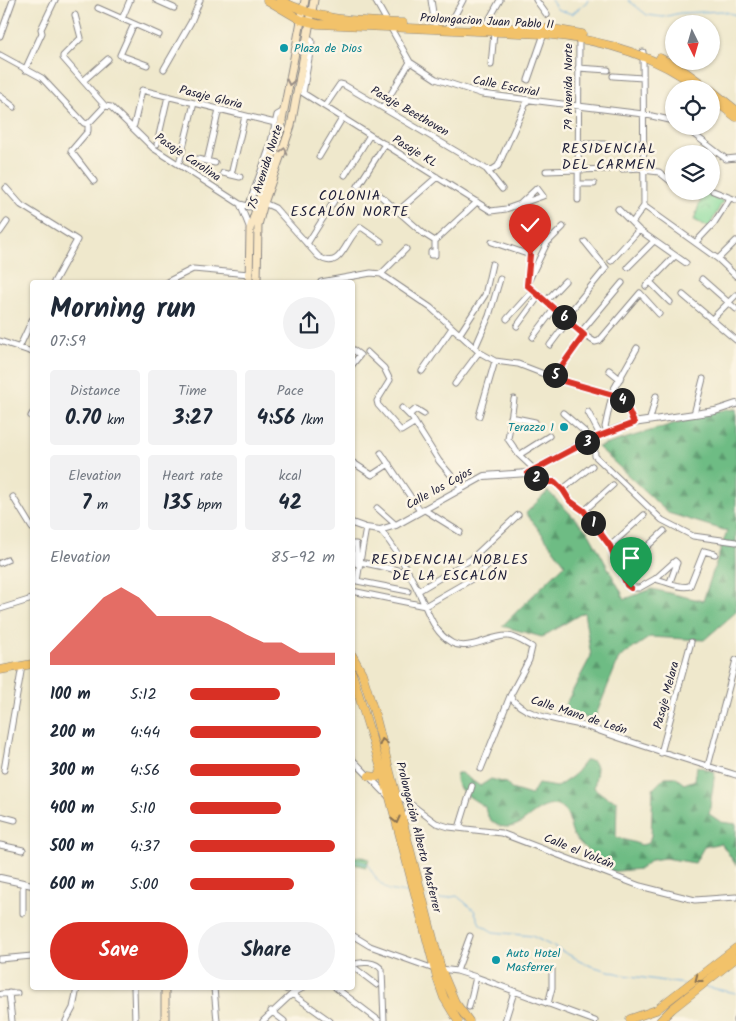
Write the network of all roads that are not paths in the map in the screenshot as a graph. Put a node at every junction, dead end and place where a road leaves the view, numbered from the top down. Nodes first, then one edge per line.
1 (13, 0) edge
2 (56, 0) edge
3 (130, 0) edge
4 (156, 0) edge
5 (200, 0) edge
6 (267, 0) edge
7 (280, 0) edge
8 (305, 0) edge
9 (314, 0) edge
10 (375, 0) edge
11 (431, 0) edge
12 (463, 0) edge
13 (500, 0) edge
14 (536, 0) edge
15 (98, 8) dead end
16 (174, 8) dead end
17 (302, 11) junction
18 (75, 15) dead end
19 (547, 15) dead end
20 (310, 18) junction
21 (122, 19) junction
22 (301, 20) junction
23 (435, 21) junction
24 (134, 24) junction
25 (388, 25) junction
26 (450, 26) junction
27 (485, 27) junction
28 (494, 33) junction
29 (306, 34) junction
30 (544, 34) junction
31 (159, 35) dead end
32 (0, 36) edge
33 (578, 36) junction
34 (643, 54) junction
35 (0, 55) edge
36 (108, 59) dead end
37 (410, 62) junction
38 (147, 65) dead end
39 (490, 65) dead end
40 (164, 68) dead end
41 (578, 68) junction
42 (25, 70) junction
43 (608, 70) dead end
44 (613, 76) dead end
45 (643, 78) junction
46 (528, 80) dead end
47 (688, 80) edge
48 (696, 80) edge
49 (83, 81) junction
50 (0, 96) edge
51 (168, 96) junction
52 (720, 98) edge
53 (527, 101) junction
54 (194, 103) junction
55 (720, 105) edge
56 (105, 106) junction
57 (325, 106) junction
58 (14, 107) dead end
59 (383, 107) junction
60 (578, 107) junction
61 (219, 110) junction
62 (285, 110) junction
63 (736, 110) edge
64 (643, 114) junction
65 (245, 116) junction
66 (343, 117) junction
67 (736, 118) edge
68 (665, 119) edge
69 (275, 123) junction
70 (88, 124) junction
71 (134, 125) dead end
72 (370, 135) junction
73 (695, 135) edge
74 (643, 143) junction
75 (157, 144) dead end
76 (385, 144) junction
77 (578, 144) junction
78 (604, 144) dead end
79 (622, 144) dead end
80 (188, 156) dead end
81 (319, 157) dead end
82 (736, 158) edge
83 (197, 159) dead end
84 (207, 161) junction
85 (215, 163) dead end
86 (489, 169) junction
87 (610, 169) dead end
88 (622, 169) dead end
89 (643, 169) junction
90 (578, 170) junction
91 (546, 171) dead end
92 (222, 173) dead end
93 (231, 175) junction
94 (345, 175) dead end
95 (240, 177) dead end
96 (437, 177) junction
97 (665, 178) edge
98 (94, 181) dead end
99 (578, 184) junction
100 (594, 184) dead end
101 (358, 186) dead end
102 (6, 188) dead end
103 (502, 189) dead end
104 (375, 191) dead end
105 (720, 194) edge
106 (733, 199) edge
107 (578, 200) dead end
108 (334, 201) dead end
109 (476, 202) junction
110 (264, 203) junction
111 (240, 204) junction
112 (520, 204) dead end
113 (644, 206) junction
114 (252, 208) junction
115 (618, 209) dead end
116 (398, 211) junction
117 (7, 222) dead end
118 (632, 223) junction
119 (563, 227) dead end
120 (250, 229) junction
121 (639, 230) junction
122 (0, 232) edge
123 (381, 241) dead end
124 (435, 241) junction
125 (654, 241) junction
126 (736, 241) edge
127 (492, 242) dead end
128 (584, 242) dead end
129 (696, 242) junction
130 (307, 244) junction
131 (406, 249) dead end
132 (431, 252) dead end
133 (675, 256) junction
134 (718, 259) junction
135 (611, 261) dead end
136 (686, 263) dead end
137 (492, 264) dead end
138 (628, 267) dead end
139 (249, 274) junction
140 (381, 274) junction
141 (736, 276) edge
142 (500, 279) dead end
143 (702, 279) dead end
144 (55, 280) edge
145 (171, 280) edge
146 (254, 280) edge
147 (255, 280) edge
148 (332, 280) edge
149 (565, 280) dead end
150 (622, 283) dead end
151 (527, 285) junction
152 (533, 290) junction
153 (683, 295) dead end
154 (736, 295) edge
155 (540, 296) junction
156 (546, 302) junction
157 (670, 302) dead end
158 (729, 303) junction
159 (554, 309) junction
160 (736, 309) edge
161 (659, 314) dead end
162 (508, 319) dead end
163 (567, 319) junction
164 (712, 319) junction
165 (30, 324) edge
166 (516, 326) dead end
167 (452, 328) junction
168 (582, 334) junction
169 (459, 335) junction
170 (533, 337) dead end
171 (736, 340) edge
172 (0, 341) edge
173 (550, 345) dead end
174 (19, 348) junction
175 (637, 348) dead end
176 (477, 350) junction
177 (30, 351) edge
178 (355, 351) edge
179 (367, 352) dead end
180 (495, 360) junction
181 (355, 361) edge
182 (422, 370) dead end
183 (609, 370) dead end
184 (553, 378) junction
185 (620, 379) junction
186 (703, 379) dead end
187 (455, 384) dead end
188 (611, 396) junction
189 (656, 396) dead end
190 (514, 399) dead end
191 (736, 404) edge
192 (402, 408) dead end
193 (588, 412) dead end
194 (563, 413) dead end
195 (424, 414) dead end
196 (694, 414) junction
197 (409, 415) junction
198 (479, 416) dead end
199 (511, 417) junction
200 (650, 419) junction
201 (535, 422) dead end
202 (414, 423) junction
203 (634, 423) junction
204 (609, 432) junction
205 (549, 436) dead end
206 (594, 438) junction
207 (382, 453) dead end
208 (518, 455) junction
209 (355, 464) edge
210 (389, 464) junction
211 (592, 466) dead end
212 (535, 470) junction
213 (528, 473) junction
214 (613, 485) dead end
215 (461, 487) junction
216 (563, 490) junction
217 (13, 497) dead end
218 (377, 508) dead end
219 (422, 510) junction
220 (584, 511) junction
221 (518, 515) dead end
222 (644, 515) dead end
223 (355, 523) edge
224 (30, 525) edge
225 (396, 525) junction
226 (366, 528) junction
227 (380, 530) junction
228 (664, 531) dead end
229 (460, 532) dead end
230 (736, 542) edge
231 (355, 544) edge
232 (610, 546) junction
233 (715, 554) dead end
234 (7, 560) dead end
235 (493, 561) dead end
236 (0, 563) edge
237 (359, 563) junction
238 (402, 570) dead end
239 (621, 571) junction
240 (655, 579) junction
241 (670, 582) junction
242 (408, 591) dead end
243 (418, 591) junction
244 (355, 592) edge
245 (30, 601) edge
246 (425, 606) junction
247 (0, 609) edge
248 (691, 642) dead end
249 (736, 660) edge
250 (355, 662) edge
251 (30, 664) edge
252 (22, 666) junction
253 (0, 670) edge
254 (355, 681) edge
255 (510, 696) junction
256 (661, 753) junction
257 (355, 762) edge
258 (708, 766) junction
259 (4, 770) dead end
260 (481, 770) dead end
261 (381, 772) junction
262 (736, 775) edge
263 (369, 776) junction
264 (472, 786) dead end
265 (393, 795) junction
266 (418, 810) junction
267 (0, 816) edge
268 (404, 819) junction
269 (15, 820) dead end
270 (459, 828) junction
271 (0, 845) edge
272 (23, 850) dead end
273 (0, 878) edge
274 (23, 884) junction
275 (30, 885) edge
276 (736, 898) edge
277 (23, 913) dead end
278 (470, 936) dead end
279 (355, 937) edge
280 (736, 948) edge
281 (30, 956) edge
282 (736, 958) edge
283 (0, 959) edge
284 (355, 964) edge
285 (355, 967) edge
286 (552, 968) dead end
287 (438, 969) junction
288 (457, 971) junction
289 (476, 977) junction
290 (377, 985) dead end
291 (77, 990) edge
292 (134, 990) edge
293 (165, 990) edge
294 (214, 990) edge
295 (300, 990) edge
296 (339, 990) edge
297 (514, 992) junction
298 (17, 993) dead end
299 (1, 994) edge
300 (9, 994) junction
301 (292, 994) junction
302 (548, 1004) junction
303 (469, 1007) dead end
304 (271, 1011) junction
305 (381, 1020) edge
306 (631, 1020) edge
307 (12, 1021) edge
308 (66, 1021) edge
309 (135, 1021) edge
310 (165, 1021) edge
311 (217, 1021) edge
312 (262, 1021) edge
313 (284, 1021) edge
314 (330, 1021) edge
315 (458, 1021) edge
316 (469, 1021) edge
317 (505, 1021) edge
318 (595, 1021) edge
319 (660, 1021) edge

1 - 32 street
2 - 42 street
3 - 21 street
4 - 16 street
5 - 40 street
6 - 22 main road, Prolongacion Juan Pablo II
7 - 17 main road, Prolongacion Juan Pablo II
8 - 17 main road, 75 Avenida Norte
9 - 20 main road, 75 Avenida Norte
10 - 25 street, Calle Escorial
11 - 23 street
12 - 26 street
13 - 27 street
14 - 19 street
15 - 21 street
17 - 20 main road, Prolongacion Juan Pablo II
17 - 22 main road, 75 Avenida Norte
18 - 49 street, Pasaje Carolina
20 - 22 main road, Prolongacion Juan Pablo II
20 - 25 main road, Prolongacion Juan Pablo II
20 - 29 main road, 75 Avenida Norte
21 - 24 street
22 -> 62 main road, 75 Avenida Norte
23 - 25 main road, Prolongacion Juan Pablo II
23 - 26 main road, Prolongacion Juan Pablo II
24 - 31 street
24 - 38 street
25 - 28 main road, Prolongacion Juan Pablo II
25 - 37 street, Calle Escorial
26 - 27 main road, Prolongacion Juan Pablo II
27 - 33 main road, Prolongacion Juan Pablo II
28 - 30 main road, Prolongacion Juan Pablo II
28 - 39 street
29 - 57 street, Pasaje KL
110 -> 29 main road, 75 Avenida Norte
30 - 33 main road, Prolongacion Juan Pablo II
30 - 46 street
33 - 34 main road, Prolongacion Juan Pablo II
33 - 41 street, 79 Avenida Norte
34 - 45 street
34 - 47 main road, Prolongacion Juan Pablo II
34 - 48 main road, Prolongacion Juan Pablo II
35 - 42 street
36 - 49 street
37 - 53 street, Calle Escorial
37 - 59 street
41 - 43 street
41 - 60 street, 79 Avenida Norte
42 - 70 street
44 - 45 street
45 - 64 street
49 - 56 street, Pasaje Carolina
50 - 58 street
51 - 54 street, Pasaje Gloria
51 - 71 street, Pasaje Gloria
51 - 75 street
52 - 63 main road, Prolongacion Juan Pablo II
53 - 60 street, Calle Escorial
53 - 86 street
54 - 61 street, Pasaje Gloria
54 - 80 street
55 - 67 main road
56 - 70 street
56 - 111 street, Pasaje Carolina
57 - 59 street, Pasaje Beethoven
57 - 66 street, Pasaje KL
59 - 86 street, Pasaje Beethoven
60 - 64 street, Calle Escorial
60 - 77 street, 79 Avenida Norte
61 - 65 street, Pasaje Gloria
61 - 84 street
62 - 69 street
62 - 114 main road, 75 Avenida Norte
64 - 68 street, Calle Escorial
64 - 74 street
65 - 69 street, Pasaje Gloria
65 - 93 street
66 - 72 street, Pasaje KL
66 - 81 street
69 - 114 street
70 - 98 street
72 - 76 street, Pasaje KL
72 - 94 street
73 - 82 street
74 - 79 street
74 - 89 street
76 - 96 street, Pasaje KL
76 - 101 street
77 - 78 street
77 - 90 street, 79 Avenida Norte
83 - 84 street
84 - 85 street
86 - 103 street
87 - 90 street
88 - 89 street
89 - 97 street
89 - 113 street
90 - 91 street
90 - 99 street, 79 Avenida Norte
92 - 93 street
93 - 95 street
96 - 109 street, Pasaje KL
96 - 116 street
99 - 100 street
99 - 107 street, 79 Avenida Norte
102 - 144 street
104 - 116 street
105 - 106 street
106 - 129 street
108 - 130 street
109 - 112 street, Pasaje KL
109 - 124 street
110 - 130 street
110 - 147 main road, 75 Avenida Norte
111 - 114 street, Pasaje Carolina
111 - 120 street
113 - 118 street
113 - 129 street
114 - 120 main road, 75 Avenida Norte
115 - 118 street
116 - 124 street
117 - 122 street
118 - 121 street
119 - 151 street
120 - 139 main road, 75 Avenida Norte
121 - 125 street
121 - 135 street
123 - 130 street
124 - 132 street
125 - 133 street
125 - 138 street
126 - 134 street
127 - 151 street
128 - 163 street
129 - 134 street
131 - 140 street
133 - 136 street
133 - 157 street
134 - 141 street
137 - 169 street
139 - 145 street
139 - 146 main road, 75 Avenida Norte
140 - 148 street
140 - 167 street
142 - 176 street
143 - 158 street
149 - 156 street
150 - 168 street
151 - 152 street
152 - 155 street
152 - 162 street
153 - 164 street
154 - 158 street
155 - 156 street
155 - 166 street
156 - 159 street
158 - 160 street
158 - 164 street
159 - 163 street
159 - 170 street
161 - 168 street
163 - 168 street
163 - 173 street
164 - 171 street
165 - 174 street
167 - 169 street
167 - 182 street
168 - 184 street
169 - 176 street
172 - 174 street
174 - 177 street
175 - 185 street
176 - 180 street
176 - 187 street
178 - 181 street
179 - 202 street
180 - 184 street
180 - 198 street
183 - 185 street
184 - 188 street
185 - 188 street
186 - 196 street
188 - 203 street
188 - 204 street
189 - 200 street
190 - 199 street
191 - 196 street, Calle los Cojos
192 - 197 street
193 - 206 street
194 - 206 street
195 - 197 street
196 - 200 street, Calle los Cojos
197 - 202 street
199 - 201 street
199 - 208 street
200 - 203 street, Calle los Cojos
202 - 215 street
203 - 204 street, Calle los Cojos
204 - 206 street, Calle los Cojos
205 - 208 street
206 - 212 street, Calle los Cojos
206 - 230 street
207 - 210 street
208 - 212 street
209 - 210 street
210 - 219 street
211 - 216 street
212 - 213 street, Calle los Cojos
213 - 215 street, Calle los Cojos
213 - 216 street
214 - 220 street
215 - 219 street, Calle los Cojos
216 - 220 street
217 - 224 street
218 - 225 street
219 - 225 street, Calle los Cojos
219 - 229 street
220 - 232 street
221 - 243 street
222 - 232 street
223 - 226 street, Calle los Cojos
225 - 227 street, Calle los Cojos
226 - 227 street, Calle los Cojos
226 - 237 street
227 - 243 street
228 - 239 street
231 - 237 street
232 - 239 street
233 - 241 street
234 - 236 street
235 - 246 street
237 - 238 street
237 - 242 street
239 - 240 street
240 - 241 street
240 - 241 street
243 - 246 street
244 - 246 street
245 - 247 street
246 - 255 street
248 - 256 street, Pasaje Melara
249 - 258 street
265 -> 250 main road, Prolongación Alberto Masferrer
251 - 252 main road
252 - 253 main road
252 - 259 street
254 - 261 main road, Prolongación Alberto Masferrer
255 - 256 street, Calle Mano de León
255 - 260 street
256 - 258 street, Calle Mano de León
257 - 263 street, Calle el Volcán
258 - 262 street, Calle Mano de León
261 - 263 main road
261 - 265 main road, Prolongación Alberto Masferrer
263 - 265 street, Calle el Volcán
264 - 270 street
265 - 266 street, Calle el Volcán
265 - 268 main road, Prolongación Alberto Masferrer
265 -> 287 main road, Prolongación Alberto Masferrer
266 - 268 street
266 - 270 street, Calle el Volcán
267 - 269 street
268 - 287 main road, Prolongación Alberto Masferrer
270 - 276 street, Calle el Volcán
271 - 272 street
273 - 274 street
274 - 275 street
274 - 277 street
278 - 288 street
279 - 287 street
280 -> 306 main road
281 - 283 street
282 - 319 main road
284 - 305 street
285 - 290 street
286 - 302 street
287 - 288 street
287 - 315 main road, Prolongación Alberto Masferrer
287 - 316 main road, Prolongación Alberto Masferrer
288 - 289 street
289 - 297 street
289 - 303 street
291 - 308 street
292 - 309 street
293 - 310 main road
294 - 311 street
295 - 301 street
296 - 305 street
297 - 302 street
297 - 317 street
298 - 300 street
299 - 300 street
300 - 307 street
301 - 304 street
301 - 314 street
302 - 318 street
304 - 312 street
304 - 313 street

